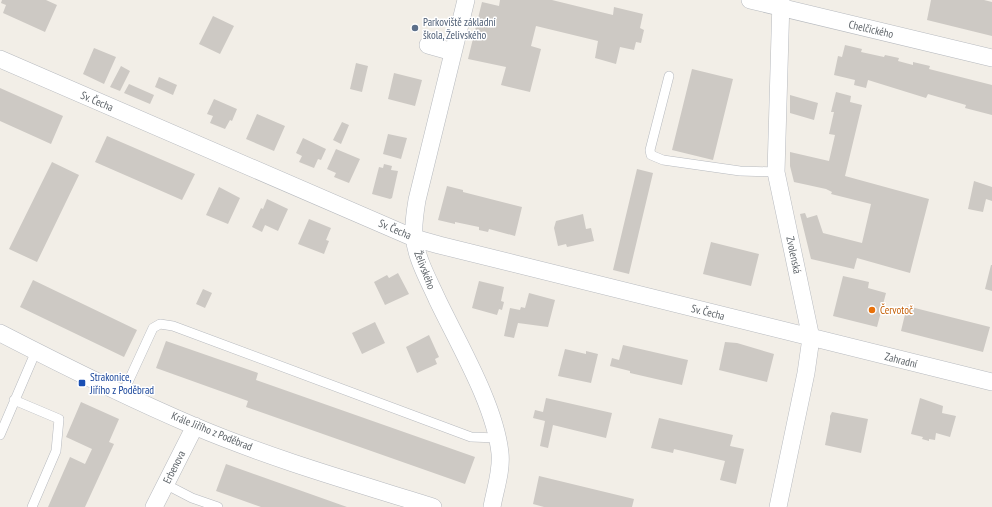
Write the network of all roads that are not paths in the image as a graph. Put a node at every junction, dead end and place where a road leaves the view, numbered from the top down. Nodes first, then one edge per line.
1 (466, 0) edge
2 (750, 0) edge
3 (781, 4) edge
4 (428, 44) dead end
5 (453, 52) junction
6 (992, 58) edge
7 (0, 59) edge
8 (669, 76) dead end
9 (776, 172) junction
10 (414, 238) junction
11 (0, 333) edge
12 (811, 338) junction
13 (36, 351) junction
14 (992, 382) edge
15 (123, 393) junction
16 (14, 400) junction
17 (194, 426) junction
18 (0, 435) edge
19 (497, 438) junction
20 (165, 484) junction
21 (32, 507) edge
22 (154, 507) edge
23 (218, 507) edge
24 (433, 507) edge
25 (492, 507) edge
26 (778, 507) edge

1 - 5 street, Želivského
2 - 3 street, Chelčického
3 - 6 street, Chelčického
3 - 9 street, Zvolenská
4 - 5 street
5 - 10 street, Želivského
7 - 10 street, Sv. Čecha
8 - 9 lane
9 - 12 street, Zvolenská
10 - 12 street, Sv. Čecha
10 - 19 street, Želivského
11 - 13 street, Krále Jiřího z Poděbrad
12 - 14 street, Zahradní
12 - 26 street, Zvolenská
13 - 15 street, Krále Jiřího z Poděbrad
13 - 16 lane
15 - 17 street, Krále Jiřího z Poděbrad
15 - 19 lane
16 - 18 lane
16 - 21 lane
17 - 20 street, Erbenova
17 - 24 street, Krále Jiřího z Poděbrad
19 - 25 street, Želivského
20 - 22 street, Erbenova
20 - 23 lane

